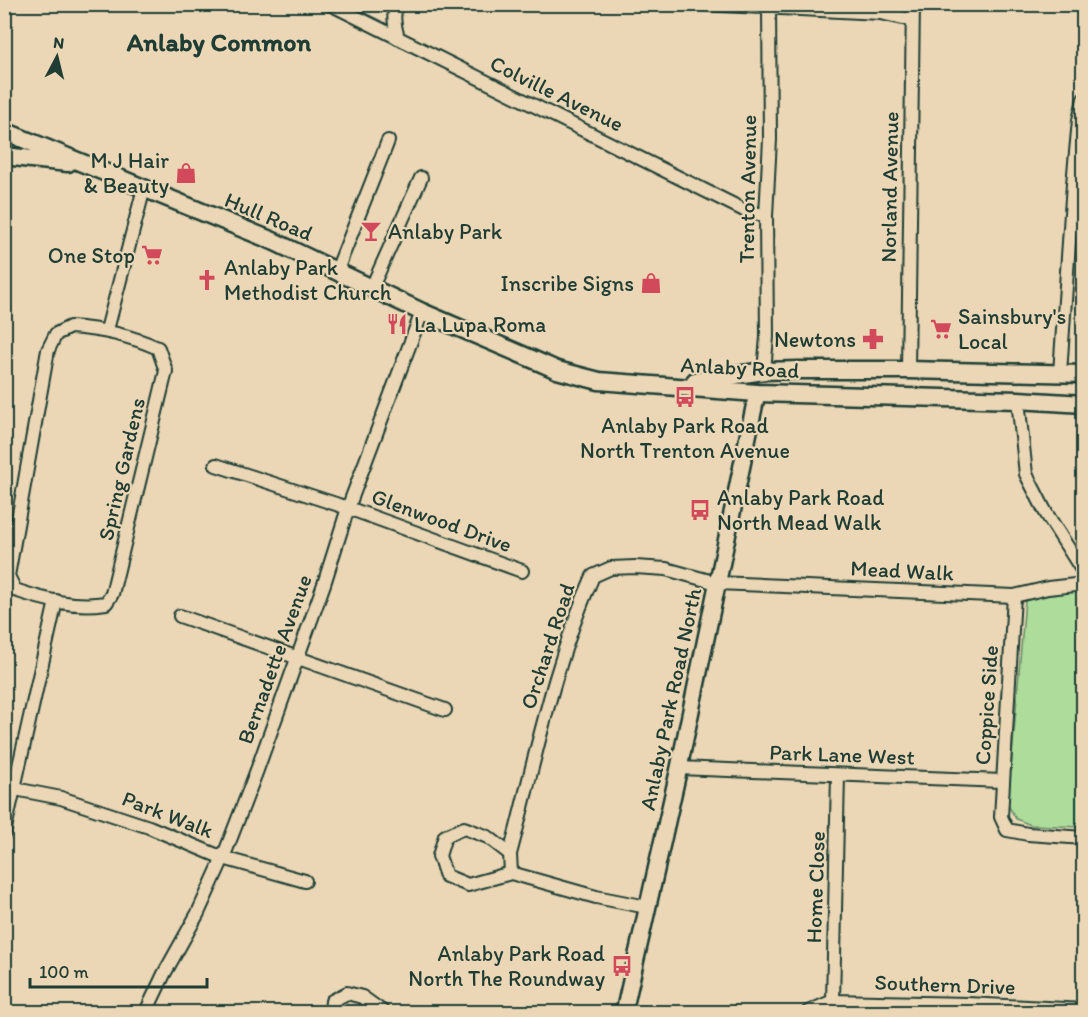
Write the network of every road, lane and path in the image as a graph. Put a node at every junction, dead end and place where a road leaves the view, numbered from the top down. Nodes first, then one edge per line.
1 (330, 4) edge
2 (397, 4) edge
3 (702, 4) edge
4 (913, 4) edge
5 (769, 8) junction
6 (912, 20) junction
7 (398, 38) junction
8 (1083, 99) edge
9 (4, 131) edge
10 (388, 141) dead end
11 (4, 156) edge
12 (89, 165) junction
13 (421, 178) dead end
14 (144, 188) junction
15 (766, 216) junction
16 (337, 270) junction
17 (372, 287) junction
18 (422, 312) junction
19 (107, 330) junction
20 (908, 370) junction
21 (764, 371) junction
22 (1060, 373) junction
23 (1083, 374) edge
24 (667, 385) junction
25 (757, 393) junction
26 (1018, 400) junction
27 (1083, 404) edge
28 (216, 465) dead end
29 (348, 508) junction
30 (522, 571) dead end
31 (1083, 573) edge
32 (717, 583) junction
33 (1083, 584) edge
34 (1014, 596) junction
35 (56, 601) junction
36 (180, 616) dead end
37 (297, 656) junction
38 (445, 710) dead end
39 (679, 768) junction
40 (838, 775) junction
41 (1002, 781) junction
42 (15, 789) junction
43 (4, 833) edge
44 (1083, 838) edge
45 (510, 854) junction
46 (223, 858) junction
47 (511, 873) junction
48 (305, 881) dead end
49 (647, 907) junction
50 (833, 1001) junction
51 (1083, 1010) edge
52 (146, 1012) edge
53 (331, 1012) edge
54 (383, 1012) edge
55 (624, 1012) edge
56 (808, 1012) edge

1 - 7 street, Colville Avenue
2 - 7 street
3 - 5 street
4 - 6 street, Norland Avenue
5 - 6 street
5 - 15 street, Trenton Avenue
6 - 20 street, Norland Avenue
7 - 15 street, Colville Avenue
8 - 22 street
9 - 12 main road, Hull Road
10 - 16 street
11 - 12 main road, Hull Road
12 - 14 main road, Hull Road
13 - 17 street
14 - 16 main road, Hull Road
14 - 19 street
15 - 21 street, Trenton Avenue
16 - 17 main road, Hull Road
17 - 18 main road, Hull Road
18 - 24 main road, Hull Road
18 - 29 street, Bernadette Avenue
19 - 35 street, Spring Gardens
19 - 35 street, Spring Gardens
20 - 21 main road, Anlaby Road
20 - 22 main road, Anlaby Road
21 - 24 main road, Anlaby Road
22 - 23 main road, Anlaby Road
24 - 25 main road, Anlaby Road
25 - 26 main road, Anlaby Road
25 - 32 street, Anlaby Park Road North
26 - 27 main road, Anlaby Road
26 - 31 street
28 - 29 street, Glenwood Drive
29 - 30 street, Glenwood Drive
29 - 37 street, Bernadette Avenue
32 - 34 street, Mead Walk
32 - 39 street, Anlaby Park Road North
32 - 45 street, Orchard Road
33 - 34 street, Mead Walk
34 - 41 street, Coppice Side
35 - 42 street
36 - 37 street
37 - 38 street
37 - 46 street, Bernadette Avenue
39 - 40 street, Park Lane West
39 - 49 street, Anlaby Park Road North
40 - 41 street, Park Lane West
40 - 50 street, Home Close
41 - 44 street, Coppice Side
42 - 43 street
42 - 46 street, Park Walk
45 - 47 street
45 - 47 street
46 - 48 street, Park Walk
46 - 52 street, Bernadette Avenue
47 - 49 street
49 - 55 street, Anlaby Park Road North
50 - 51 street, Southern Drive
50 - 56 street, Southern Drive
53 - 54 street

